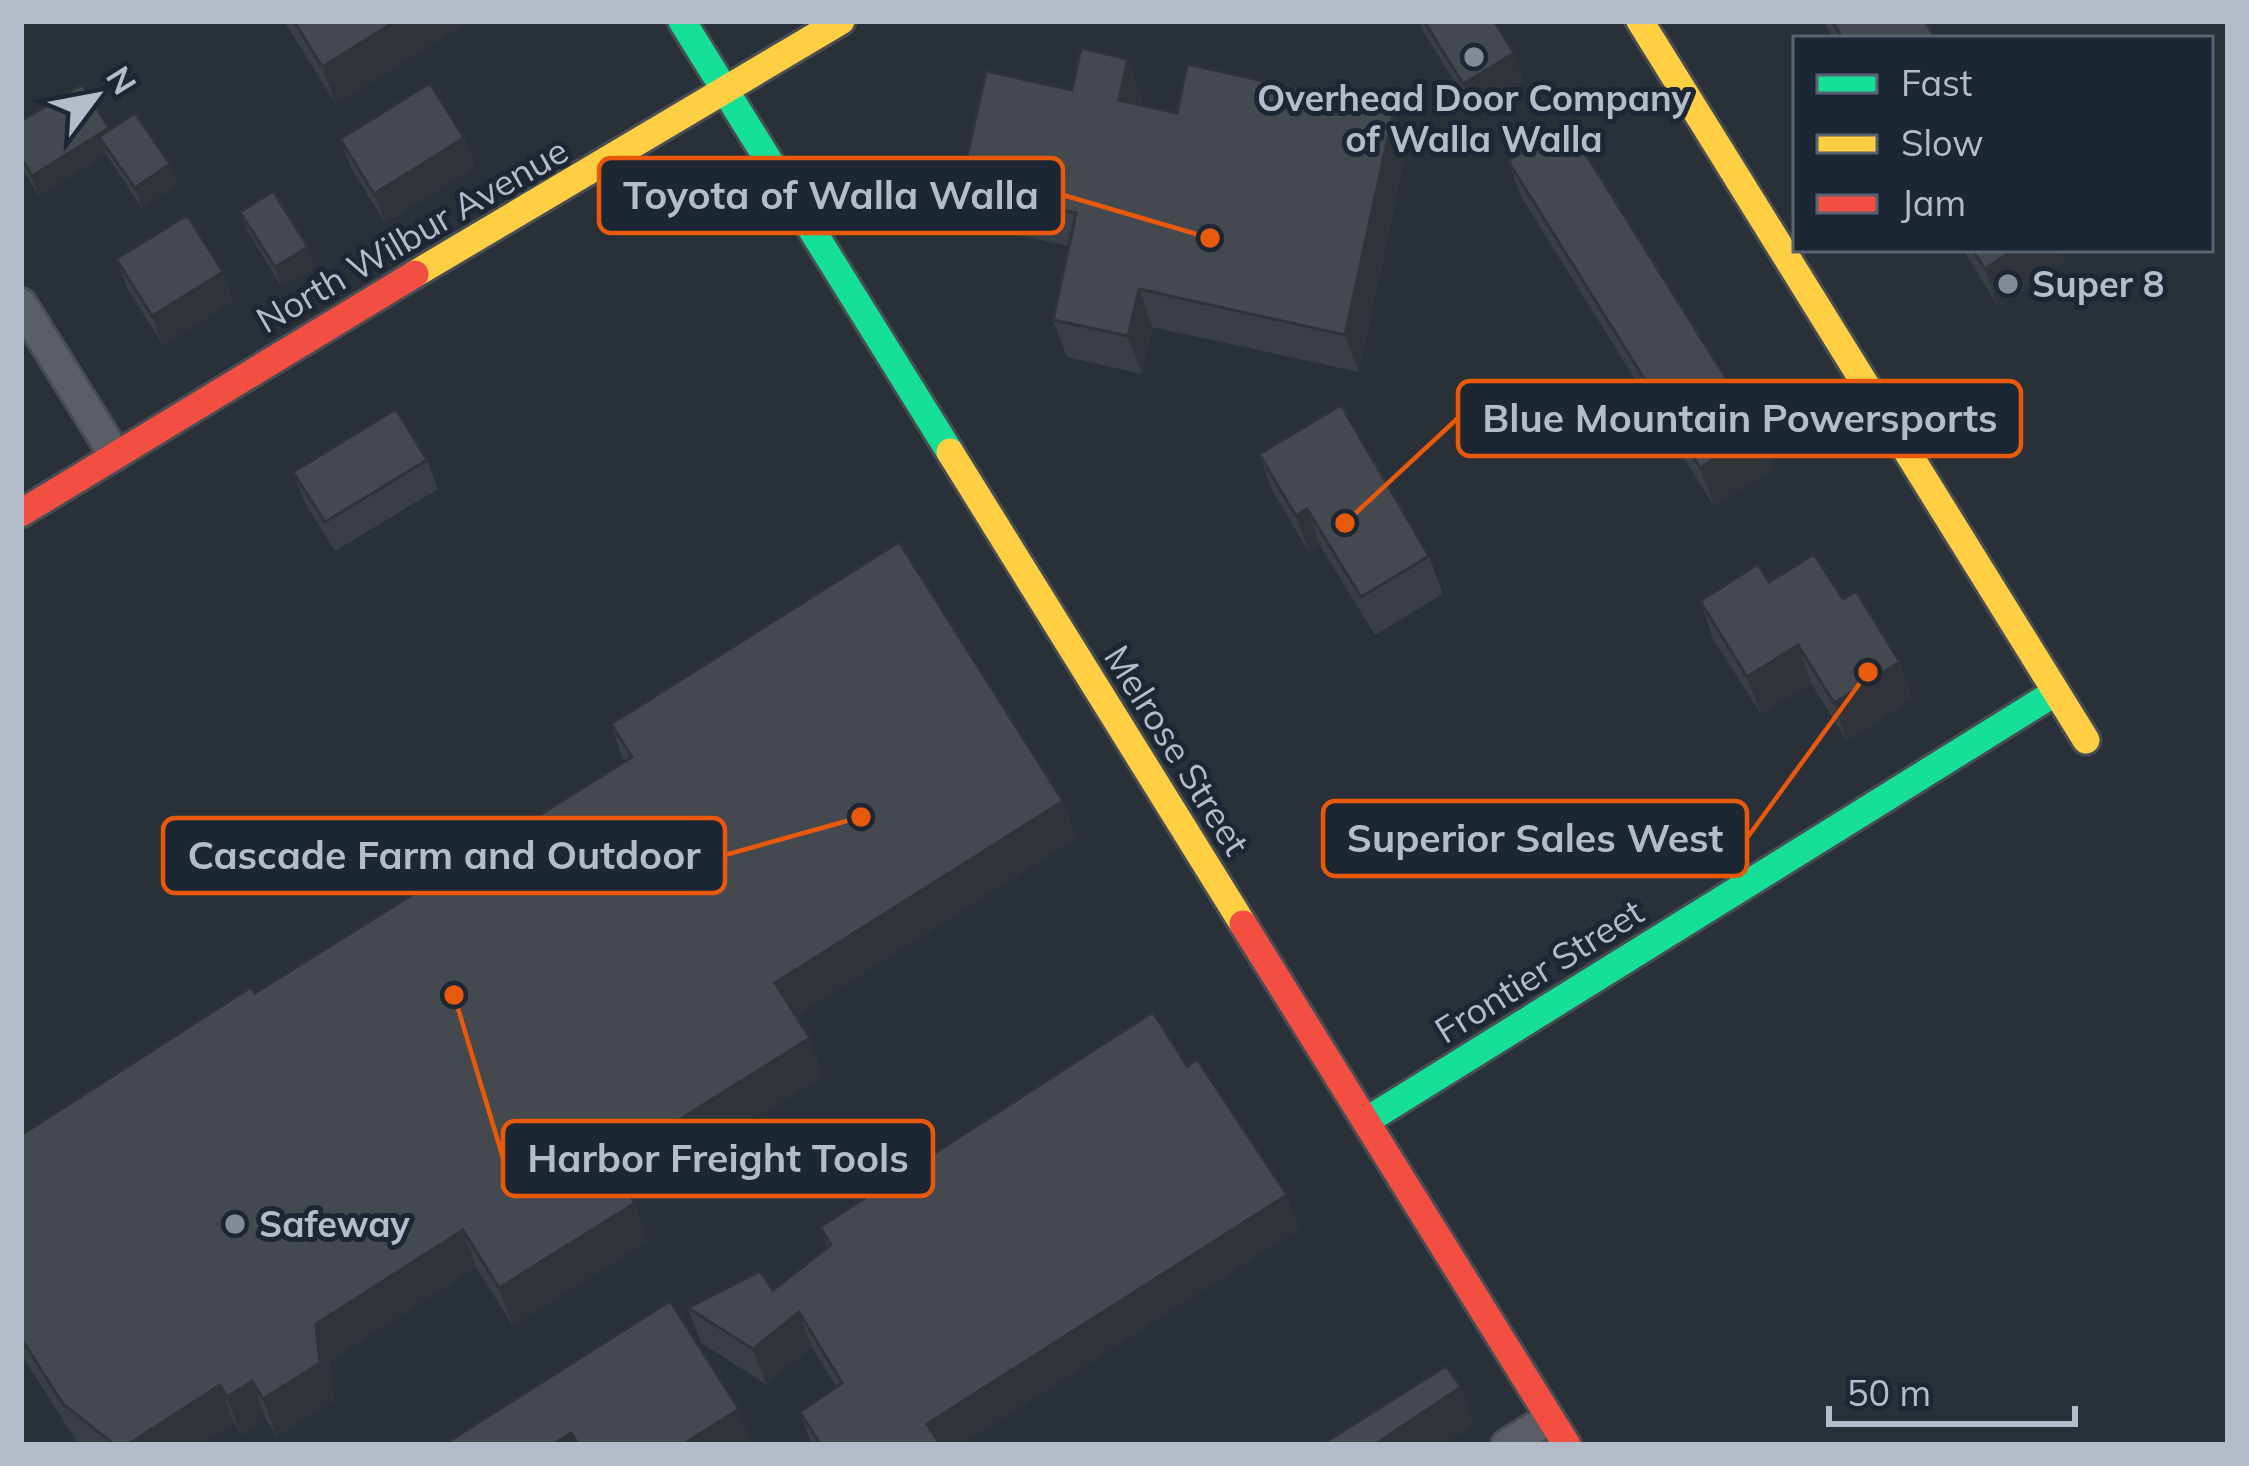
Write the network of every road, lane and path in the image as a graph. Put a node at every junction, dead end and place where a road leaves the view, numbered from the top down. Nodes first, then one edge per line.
1 (682, 21) edge
2 (841, 21) edge
3 (1640, 21) edge
4 (726, 92) junction
5 (21, 304) edge
6 (115, 454) junction
7 (21, 513) edge
8 (2056, 692) junction
9 (2086, 740) dead end
10 (1366, 1121) junction
11 (1558, 1432) edge
12 (1507, 1445) edge

1 - 4 street, Melrose Street
2 - 4 street, North Wilbur Avenue
3 - 8 street
4 - 6 street, North Wilbur Avenue
4 - 10 street, Melrose Street
5 - 6 street
6 - 7 street, North Wilbur Avenue
8 - 9 street
8 - 10 street, Frontier Street
10 - 11 street, Melrose Street
11 - 12 street

